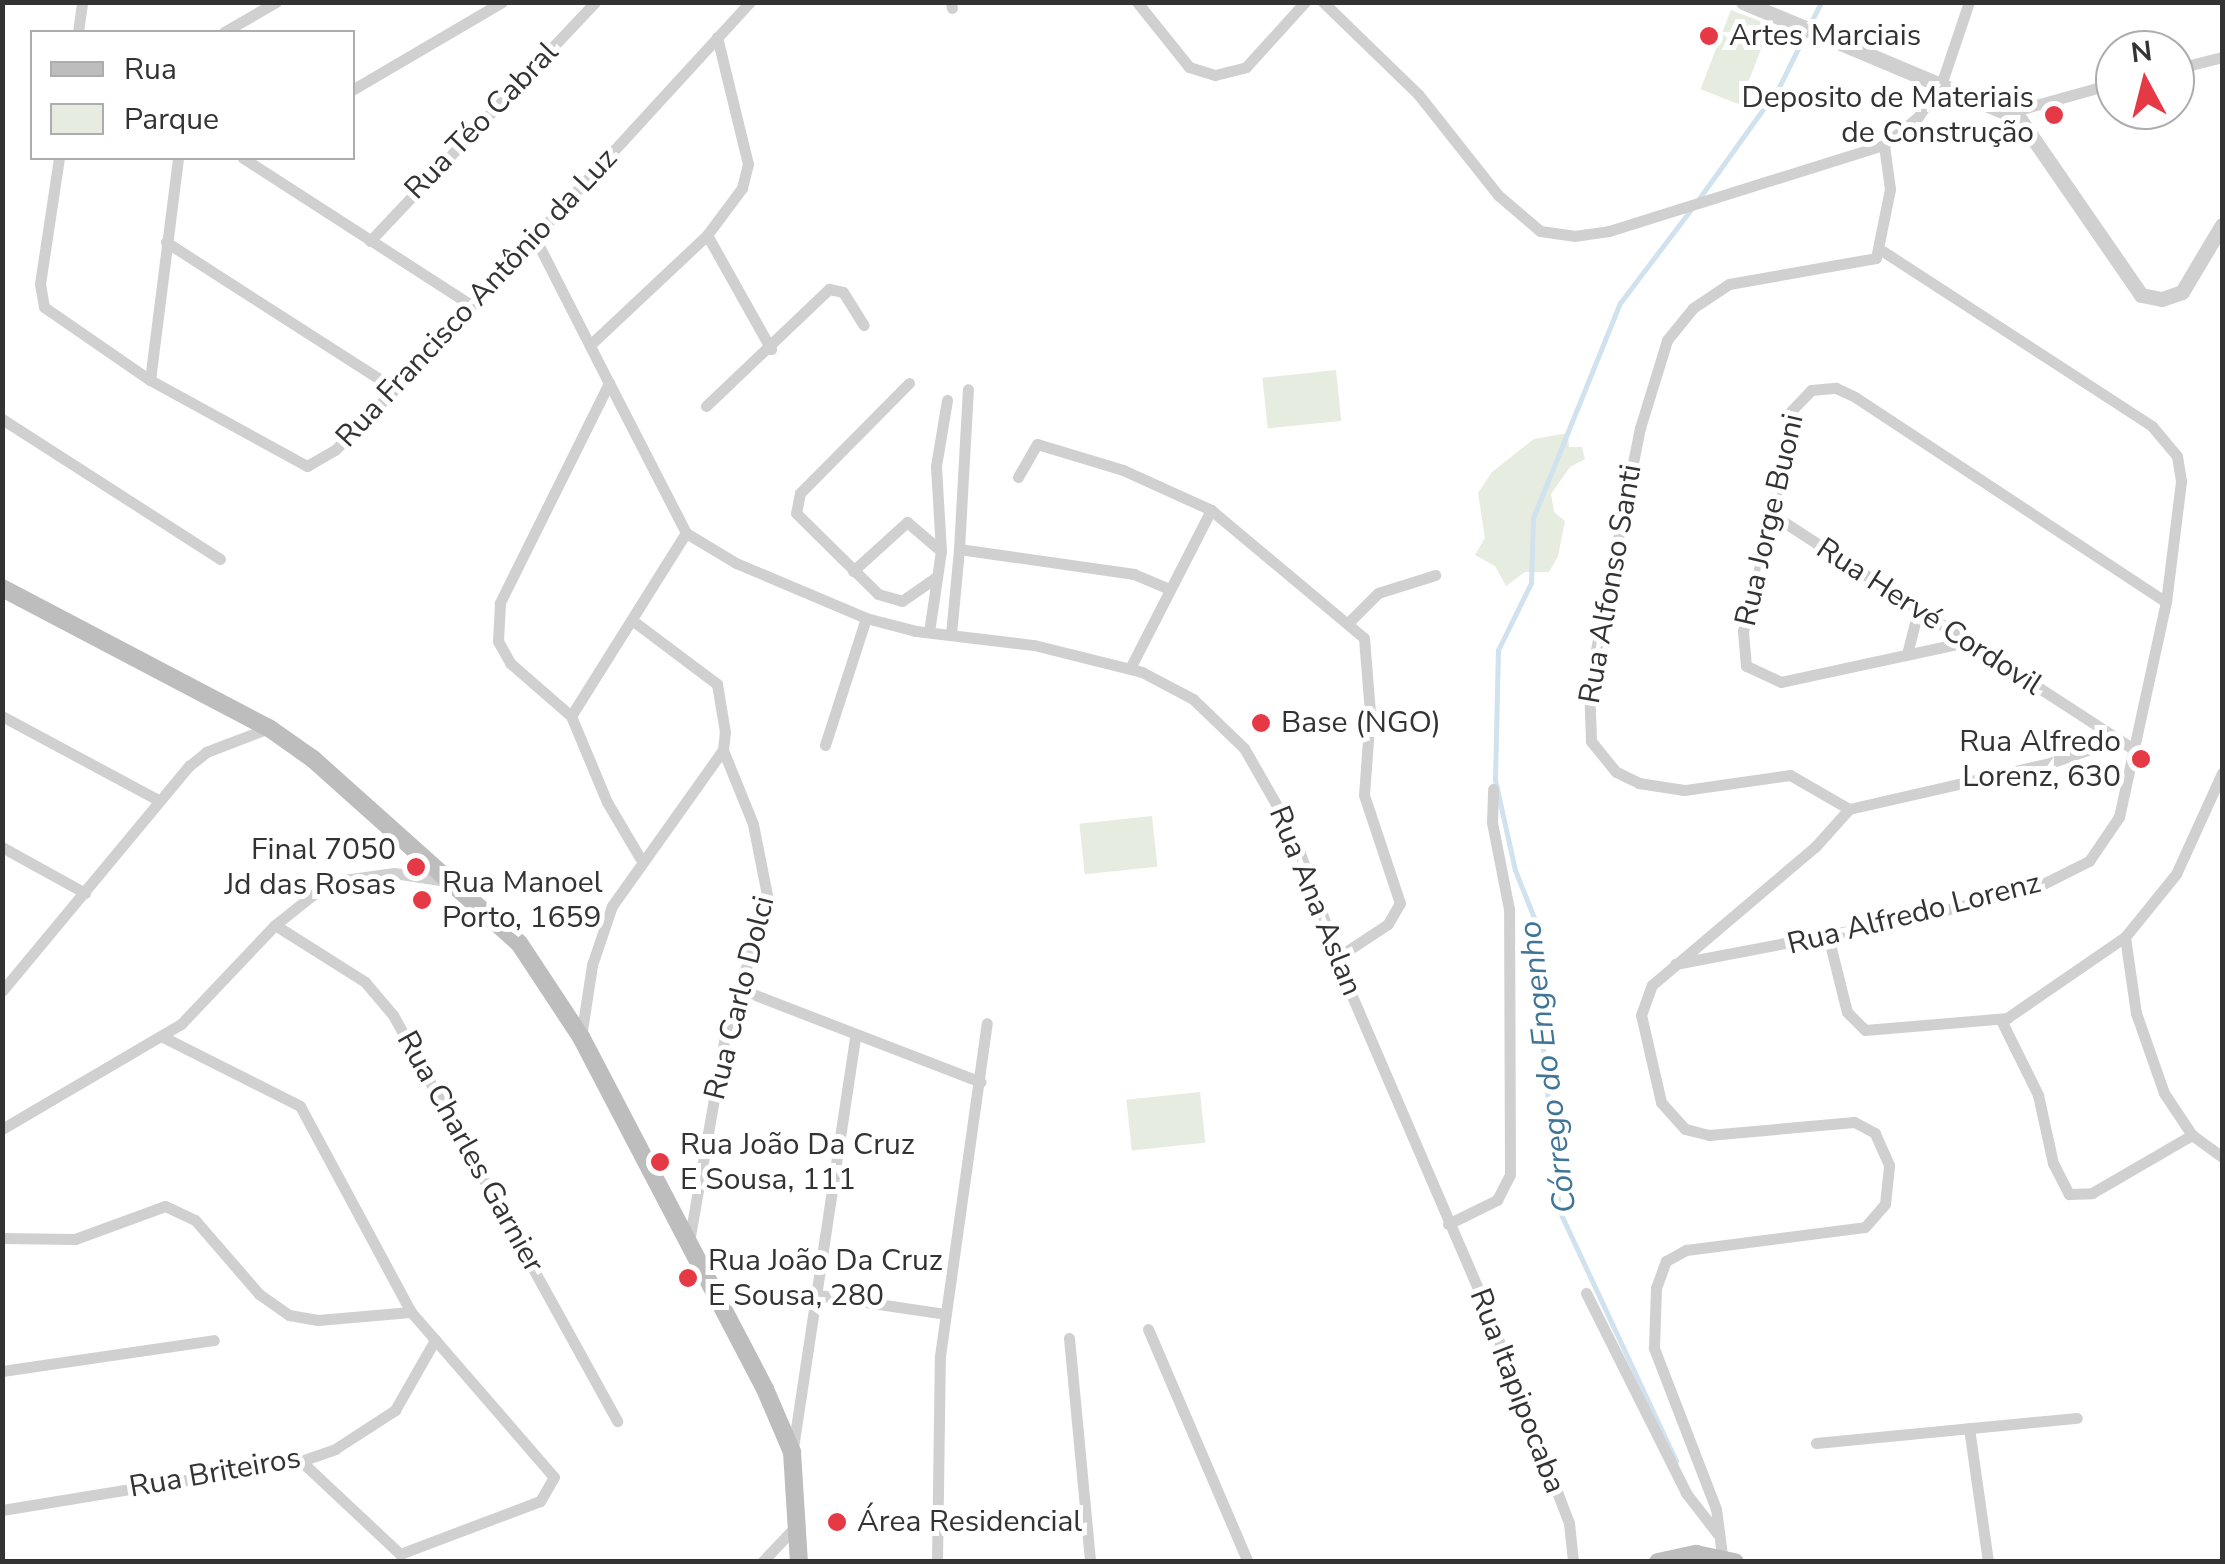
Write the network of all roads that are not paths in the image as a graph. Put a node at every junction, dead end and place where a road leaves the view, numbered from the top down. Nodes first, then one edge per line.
1 (82, 2) edge
2 (276, 2) edge
3 (502, 2) edge
4 (595, 2) edge
5 (750, 2) edge
6 (1137, 2) edge
7 (1305, 2) edge
8 (1324, 2) edge
9 (1743, 2) edge
10 (1969, 2) edge
11 (78, 30) edge
12 (227, 30) edge
13 (717, 37) junction
14 (2222, 57) edge
15 (2195, 63) edge
16 (1942, 82) junction
17 (355, 88) edge
18 (2095, 89) edge
19 (2011, 112) junction
20 (1884, 145) junction
21 (59, 160) edge
22 (178, 160) edge
23 (252, 160) edge
24 (2222, 225) edge
25 (707, 235) junction
26 (536, 238) junction
27 (370, 240) junction
28 (166, 242) junction
29 (1882, 250) junction
30 (471, 305) junction
31 (864, 326) dead end
32 (590, 345) junction
33 (771, 349) junction
34 (150, 380) junction
35 (609, 383) junction
36 (909, 383) dead end
37 (394, 390) junction
38 (968, 390) dead end
39 (947, 400) dead end
40 (706, 406) dead end
41 (2, 420) edge
42 (1018, 477) dead end
43 (1210, 510) junction
44 (1773, 515) junction
45 (686, 533) junction
46 (959, 549) junction
47 (941, 551) junction
48 (220, 559) dead end
49 (853, 571) junction
50 (1435, 575) dead end
51 (935, 578) junction
52 (2, 588) edge
53 (1168, 588) junction
54 (2166, 602) junction
55 (1918, 611) junction
56 (866, 618) junction
57 (633, 621) junction
58 (1349, 622) junction
59 (922, 631) junction
60 (951, 634) junction
61 (1966, 642) junction
62 (1907, 654) junction
63 (1130, 668) junction
64 (2, 716) edge
65 (571, 716) junction
66 (268, 728) junction
67 (2116, 740) junction
68 (825, 745) dead end
69 (722, 750) junction
70 (2136, 750) junction
71 (2222, 773) edge
72 (1492, 789) dead end
73 (156, 799) junction
74 (1849, 809) junction
75 (2, 847) edge
76 (640, 858) junction
77 (450, 882) junction
78 (85, 892) junction
79 (274, 925) junction
80 (1828, 936) junction
81 (2125, 937) junction
82 (1338, 957) junction
83 (1673, 964) junction
84 (8, 975) edge
85 (737, 988) junction
86 (2, 991) edge
87 (2001, 1020) junction
88 (988, 1022) dead end
89 (163, 1037) junction
90 (581, 1037) junction
91 (855, 1037) junction
92 (981, 1082) junction
93 (2, 1129) edge
94 (2192, 1134) junction
95 (2222, 1157) edge
96 (1448, 1224) junction
97 (2, 1238) edge
98 (688, 1251) junction
99 (1586, 1293) dead end
100 (818, 1296) junction
101 (411, 1312) junction
102 (944, 1314) junction
103 (1148, 1329) dead end
104 (1069, 1338) dead end
105 (214, 1340) dead end
106 (435, 1340) junction
107 (2, 1372) edge
108 (2077, 1418) dead end
109 (617, 1421) dead end
110 (1969, 1428) junction
111 (1816, 1442) dead end
112 (792, 1452) junction
113 (301, 1461) junction
114 (2, 1510) edge
115 (798, 1524) junction
116 (1717, 1533) junction
117 (1729, 1559) edge
118 (762, 1562) edge
119 (799, 1562) edge
120 (937, 1562) edge
121 (1090, 1562) edge
122 (1248, 1562) edge
123 (1574, 1562) edge
124 (1658, 1562) edge
125 (1988, 1562) edge

1 - 11 street
2 - 12 street
3 - 17 street
4 - 27 street, Rua Téo Cabral
5 - 13 street, Rua Francisco Antônio da Luz
6 - 7 street
8 - 20 street
9 - 16 street
10 - 16 street
13 - 25 street
13 - 26 street, Rua Francisco Antônio da Luz
14 - 15 street
16 - 19 street
16 - 20 street
18 - 19 street
19 - 24 street
20 - 29 street
21 - 34 street, Rua Francisco Antônio da Luz
22 - 28 street
23 - 27 street
25 - 32 street
25 - 33 street
26 - 30 street, Rua Francisco Antônio da Luz
26 - 32 street
27 - 30 street
28 - 34 street
28 - 37 street
29 - 54 street, Rua Alfredo Lorenz
29 - 74 street, Rua Alfonso Santi
30 - 37 street, Rua Francisco Antônio da Luz
31 - 33 street
32 - 35 street
33 - 40 street
34 - 37 street, Rua Francisco Antônio da Luz
35 - 45 street
35 - 65 street
36 - 49 street
38 - 46 street
39 - 47 street
41 - 48 street
42 - 43 street
43 - 53 street
43 - 58 street
44 - 54 street, Rua Jorge Buoni
44 - 55 street, Rua Hervé Cordovil
44 - 62 street, Rua Jorge Buoni
45 - 56 street, Rua Ana Aslan
45 - 57 street
46 - 53 street
46 - 60 street
47 - 49 street
47 - 51 street
49 - 51 street
50 - 58 street
51 - 59 street
52 - 66 main road
53 - 63 street
54 - 70 street, Rua Alfredo Lorenz
55 - 61 street, Rua Hervé Cordovil
55 - 62 street
56 - 59 street, Rua Ana Aslan
56 - 68 street
57 - 65 street
57 - 69 street, Rua Carlo Dolci
58 - 82 street
59 - 60 street, Rua Ana Aslan
60 - 63 street, Rua Ana Aslan
61 - 62 street, Rua Jorge Buoni
61 - 67 street, Rua Hervé Cordovil
63 - 82 street, Rua Ana Aslan
64 - 73 street
65 - 76 street
66 - 73 street
66 - 77 main road
67 - 70 street, Rua Hervé Cordovil
67 - 74 street
69 - 76 street
69 - 85 street, Rua Carlo Dolci
70 - 80 street, Rua Alfredo Lorenz
71 - 81 street
72 - 96 street
73 - 78 street
74 - 83 street
75 - 78 street
76 - 90 street
77 - 79 street
77 - 90 main road
78 - 84 street
79 - 89 street
79 - 109 street, Rua Charles Garnier
80 - 83 street, Rua Alfredo Lorenz
80 - 87 street
81 - 87 street
81 - 94 street
82 - 96 street, Rua Ana Aslan
83 - 116 street
84 - 86 street
85 - 91 street
85 - 98 street, Rua Carlo Dolci
87 - 94 street
88 - 92 street
89 - 93 street
89 - 101 street
90 - 98 main road
91 - 92 street
91 - 100 street
92 - 102 street
94 - 95 street
96 - 123 street, Rua Itapipocaba
97 - 101 street
98 - 112 main road
99 - 116 street
100 - 102 street
100 - 112 street
101 - 106 street
102 - 120 street
103 - 122 street
104 - 121 street
105 - 107 street
106 - 113 street, Rua Briteiros
106 - 113 street
108 - 110 street
110 - 111 street
110 - 125 street
112 - 115 main road
113 - 114 street, Rua Briteiros
115 - 118 street
115 - 119 main road
116 - 117 street
117 - 124 main road

